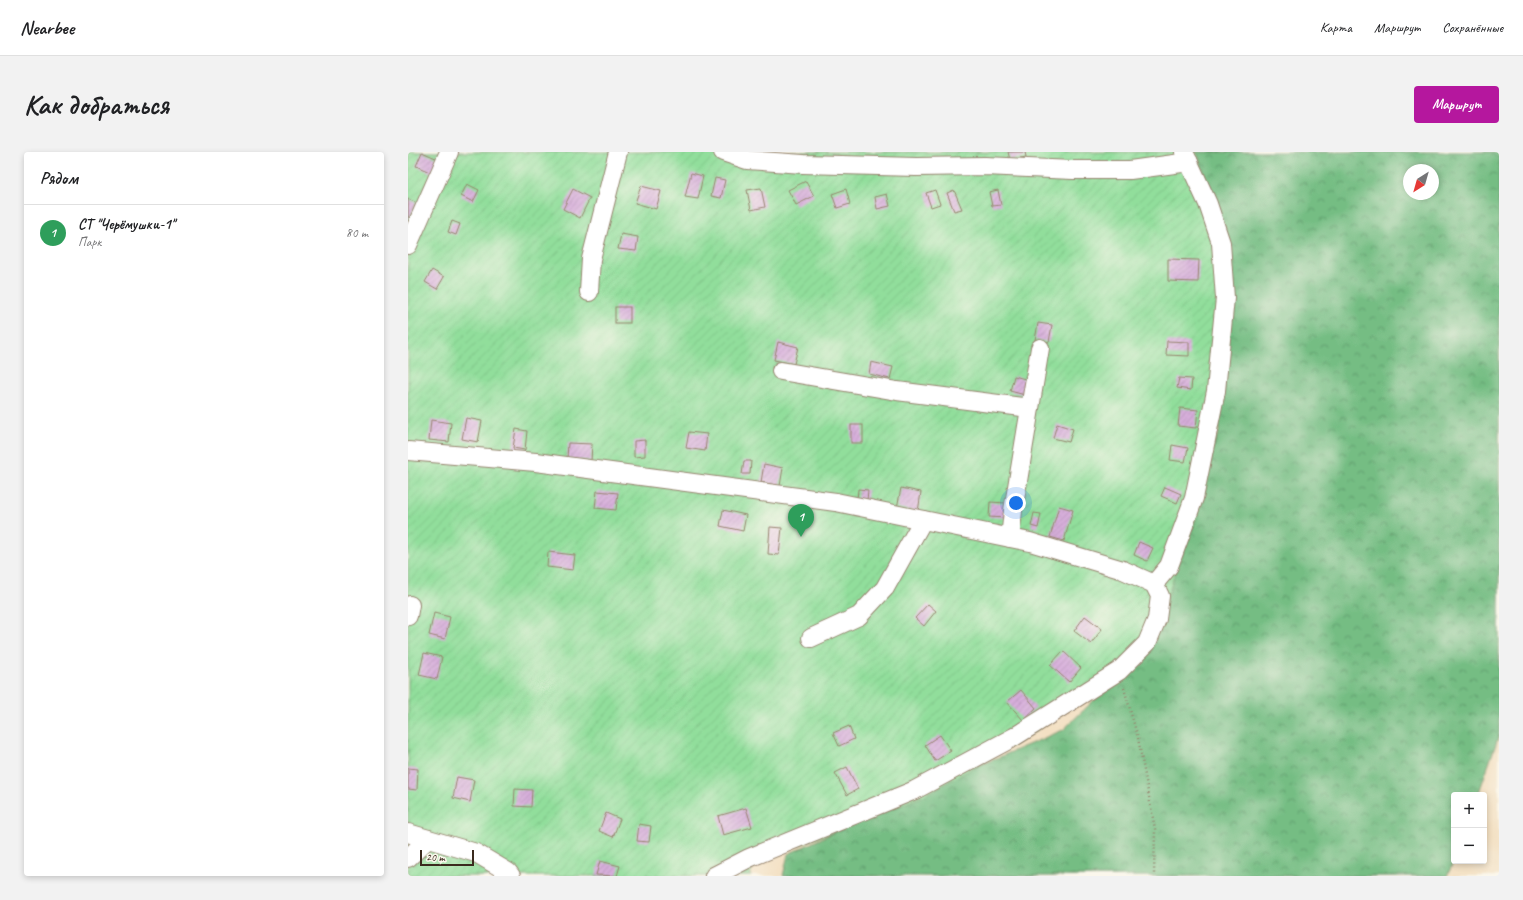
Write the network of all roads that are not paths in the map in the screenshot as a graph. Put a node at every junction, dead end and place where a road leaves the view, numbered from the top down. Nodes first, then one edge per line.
1 (449, 152) edge
2 (618, 152) edge
3 (723, 152) edge
4 (1187, 157) edge
5 (408, 245) edge
6 (589, 292) dead end
7 (1040, 348) dead end
8 (781, 371) dead end
9 (1030, 408) junction
10 (408, 451) edge
11 (923, 520) junction
12 (1010, 538) junction
13 (1154, 584) junction
14 (811, 638) dead end
15 (408, 833) edge
16 (428, 839) junction
17 (408, 858) edge
18 (511, 876) edge
19 (714, 876) edge

1 - 5 street
2 - 6 street
3 - 4 street
4 - 13 street
7 - 9 street
8 - 9 street
9 - 12 street
10 - 11 street
11 - 12 street
11 - 14 street
12 - 13 street
13 - 19 street
15 - 16 street
16 - 17 street
16 - 18 street

